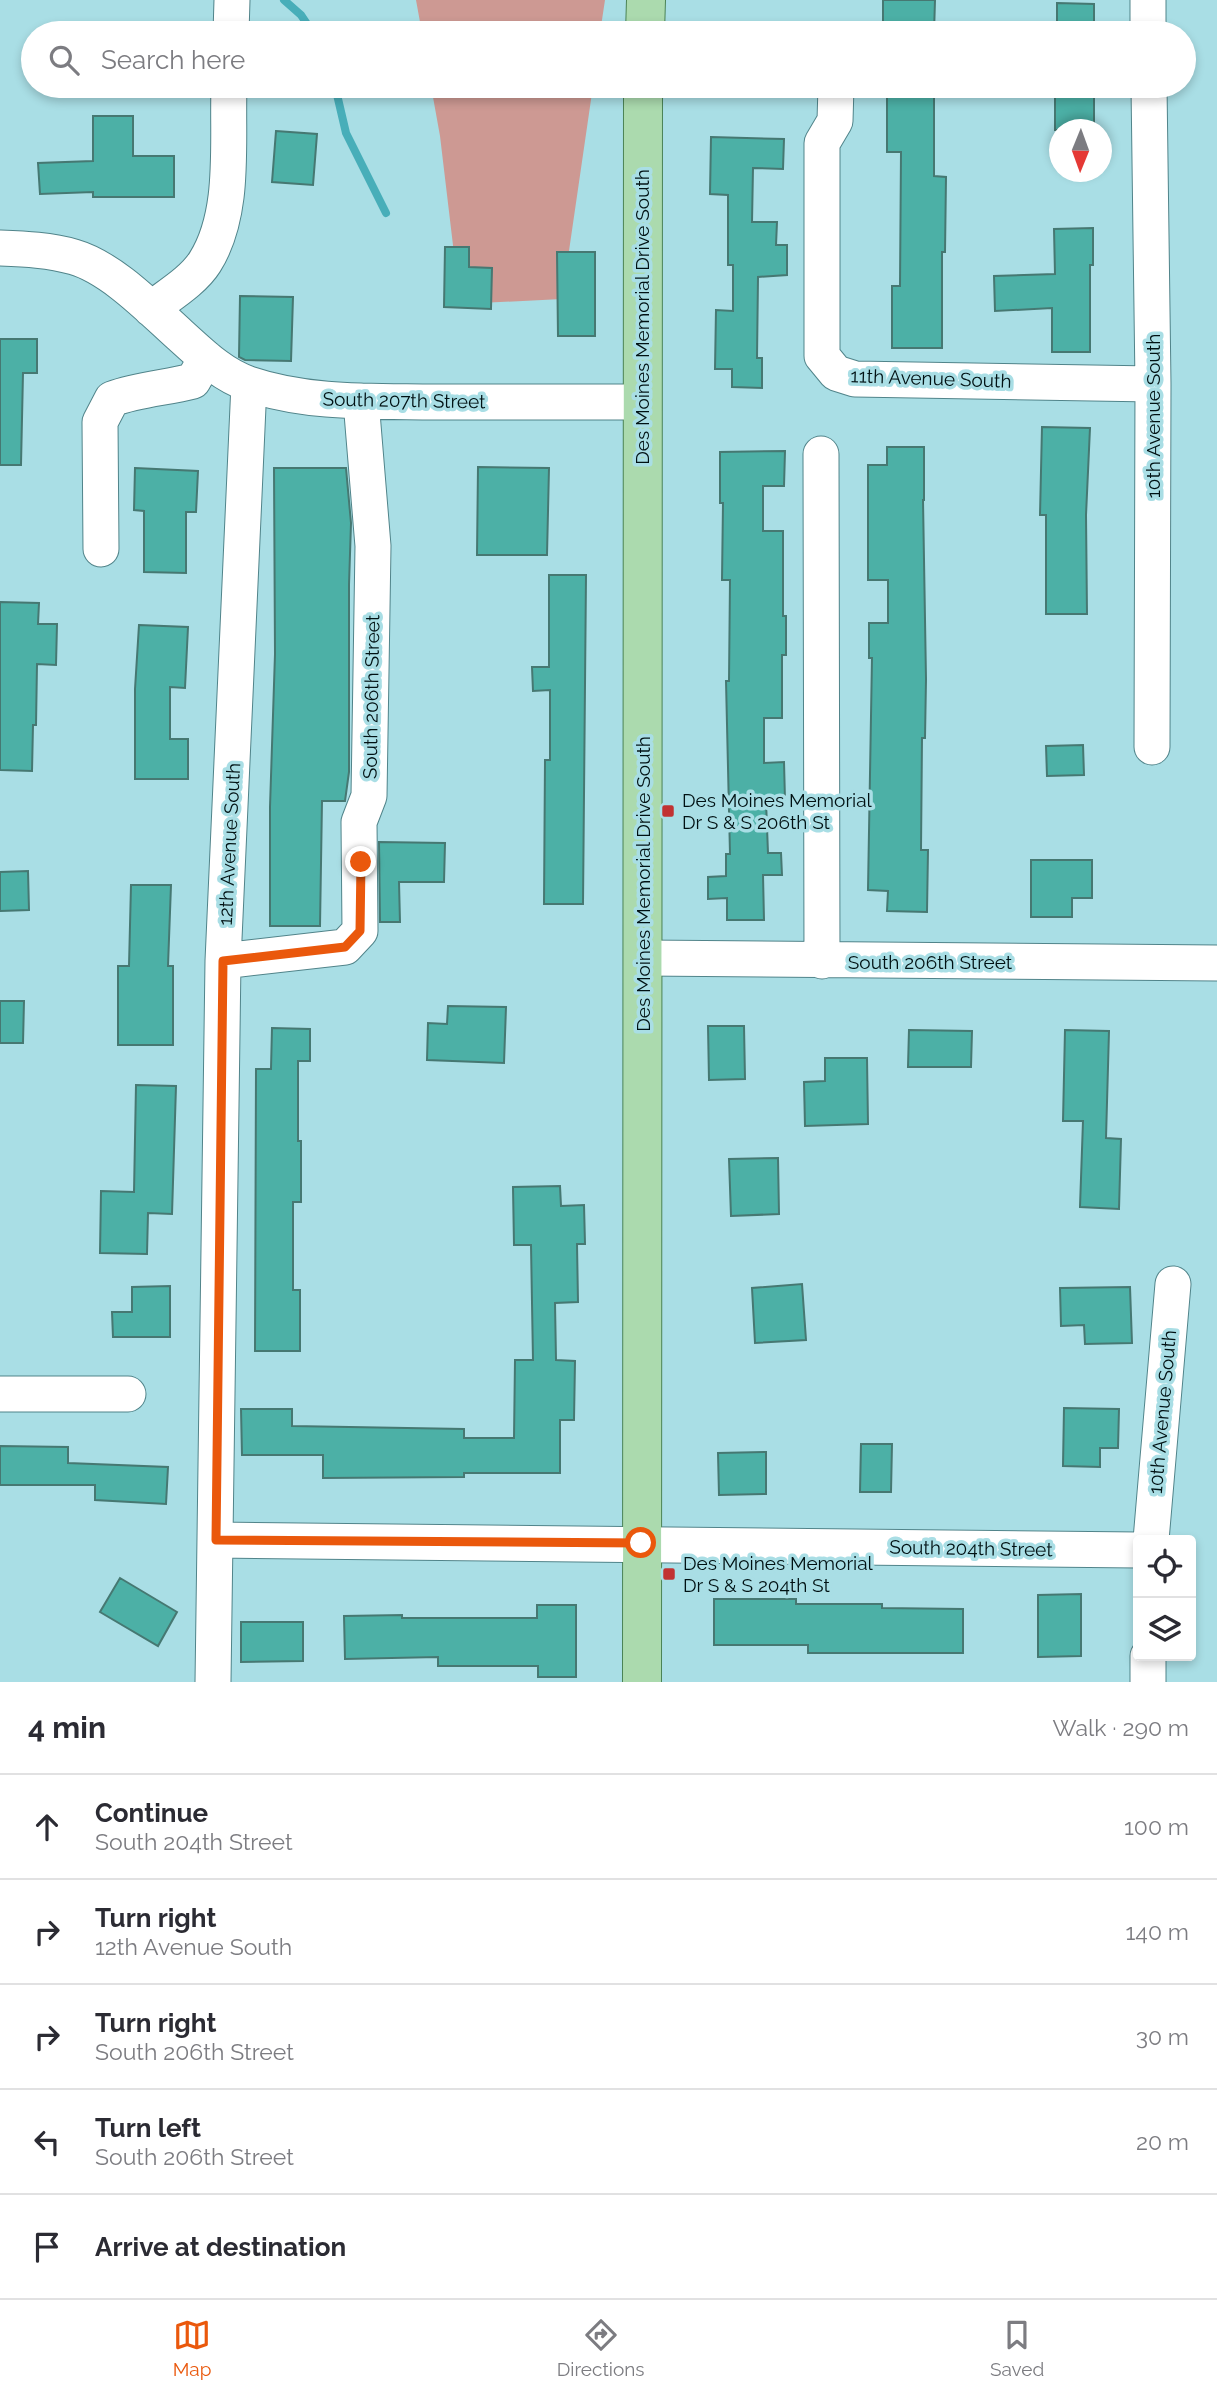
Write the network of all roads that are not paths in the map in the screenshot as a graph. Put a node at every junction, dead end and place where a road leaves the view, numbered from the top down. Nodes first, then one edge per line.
1 (232, 0) edge
2 (646, 0) edge
3 (1147, 0) edge
4 (231, 21) edge
5 (645, 21) edge
6 (1148, 21) edge
7 (229, 98) edge
8 (643, 98) edge
9 (836, 98) edge
10 (1149, 98) edge
11 (0, 248) edge
12 (151, 309) junction
13 (206, 358) junction
14 (249, 384) junction
15 (1153, 384) junction
16 (361, 401) junction
17 (642, 402) junction
18 (821, 454) dead end
19 (101, 549) dead end
20 (1152, 747) dead end
21 (644, 958) junction
22 (223, 961) junction
23 (822, 961) junction
24 (1217, 963) edge
25 (1173, 1284) dead end
26 (0, 1394) edge
27 (128, 1394) dead end
28 (1151, 1535) edge
29 (216, 1540) junction
30 (641, 1543) junction
31 (1133, 1550) edge
32 (1148, 1661) edge
33 (213, 1682) edge
34 (642, 1682) edge
35 (1147, 1682) edge

1 - 4 street
2 - 5 main road
3 - 6 street
7 - 12 street
8 - 17 main road, Des Moines Memorial Drive South
9 - 15 street, 11th Avenue South
10 - 15 street, 10th Avenue South
11 - 12 street, South 207th Street
12 - 13 street, South 207th Street
13 - 14 street, South 207th Street
13 - 19 street
14 - 16 street, South 207th Street
14 - 22 street, 12th Avenue South
15 - 20 street, 10th Avenue South
16 - 17 street, South 207th Street
16 - 22 street, South 206th Street
17 - 21 main road, Des Moines Memorial Drive South
18 - 23 street
21 - 23 street, South 206th Street
21 - 30 main road, Des Moines Memorial Drive South
22 - 29 street, 12th Avenue South
23 - 24 street, South 206th Street
25 - 28 street, 10th Avenue South
26 - 27 street
29 - 30 street, South 204th Street
29 - 33 street, 12th Avenue South
30 - 31 street, South 204th Street
30 - 34 main road, Des Moines Memorial Drive South
32 - 35 street

